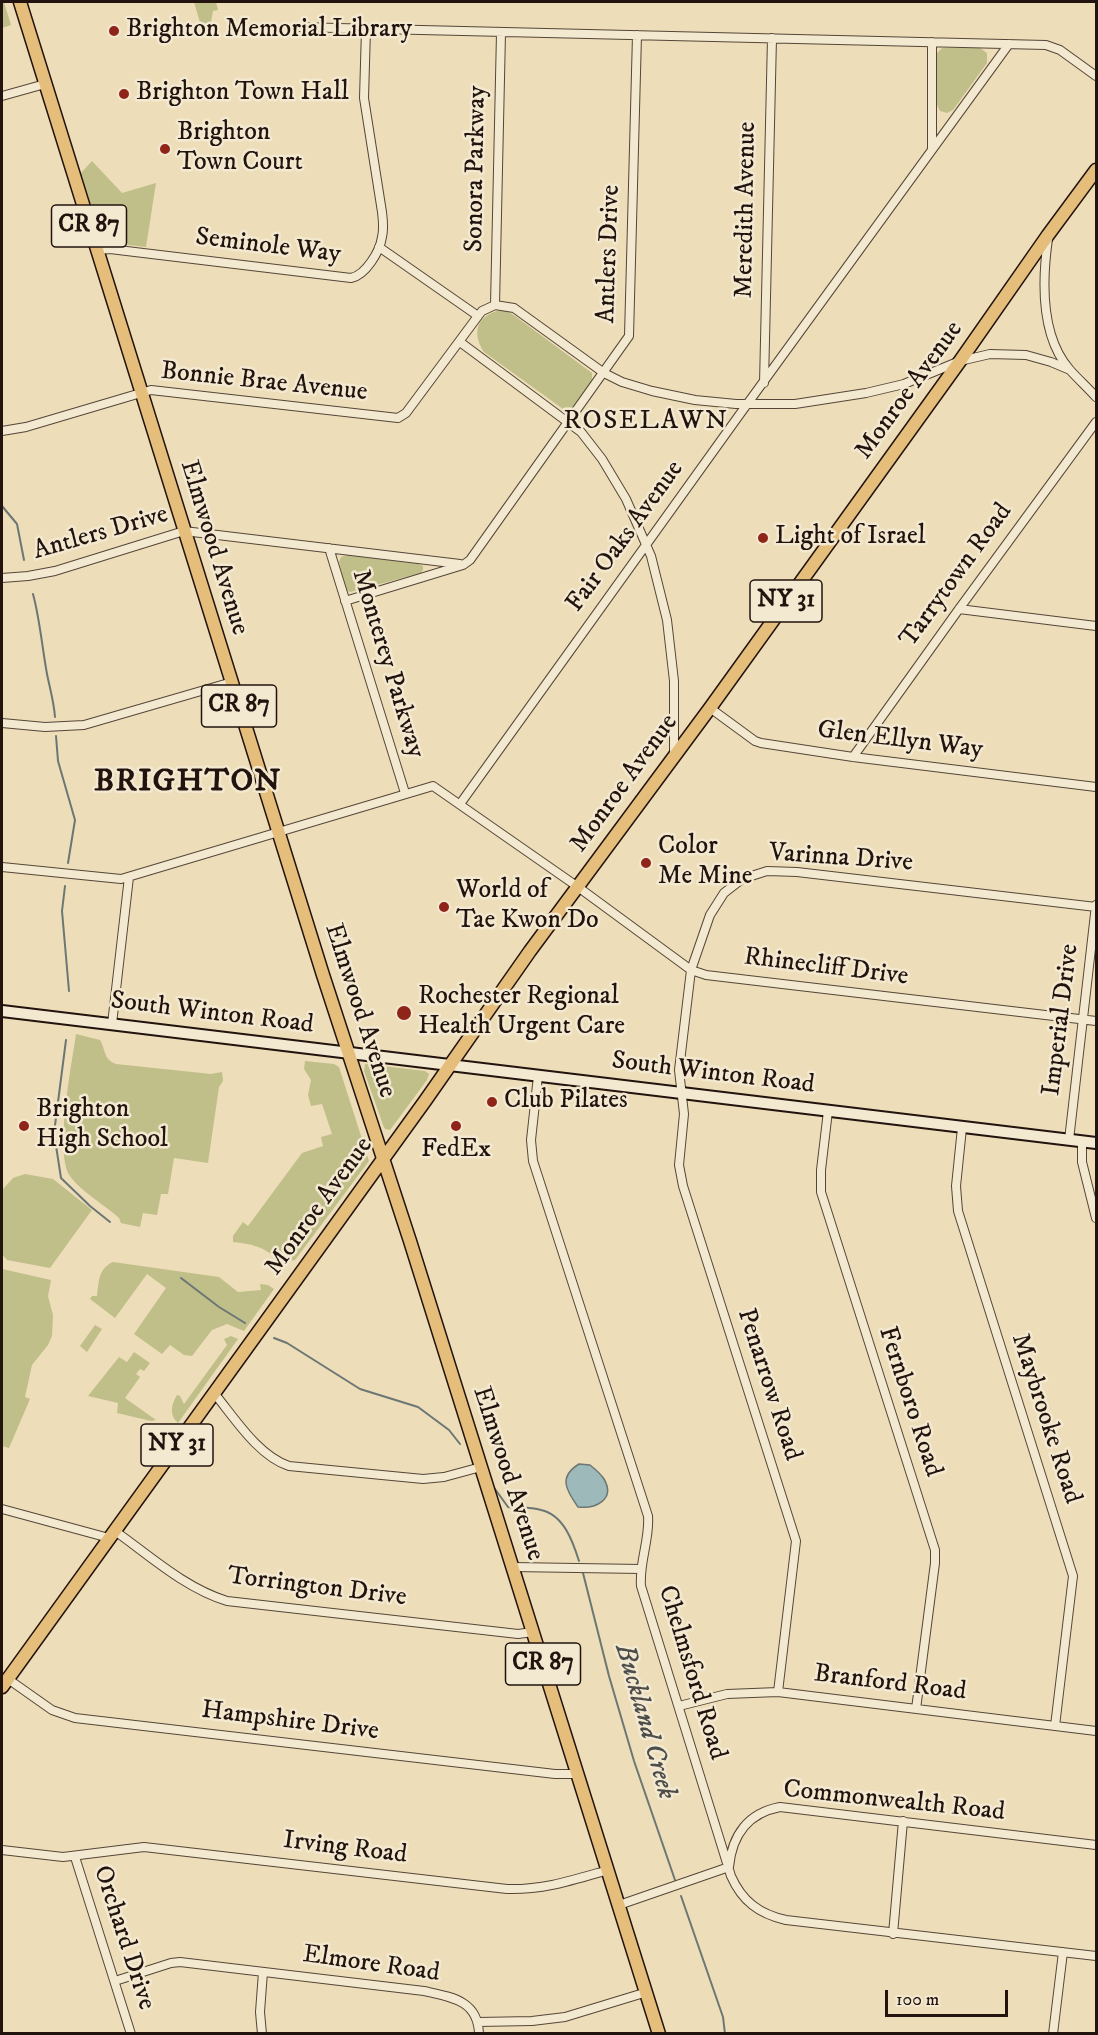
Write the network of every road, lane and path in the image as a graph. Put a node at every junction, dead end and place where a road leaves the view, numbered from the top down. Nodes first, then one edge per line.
1 (20, 2) edge
2 (296, 27) dead end
3 (366, 29) junction
4 (501, 33) junction
5 (637, 35) junction
6 (772, 38) junction
7 (932, 42) junction
8 (1009, 44) junction
9 (1096, 76) edge
10 (45, 84) junction
11 (2, 96) edge
12 (932, 149) junction
13 (1096, 170) edge
14 (1048, 235) junction
15 (379, 248) junction
16 (97, 250) junction
17 (495, 305) junction
18 (478, 316) junction
19 (460, 342) junction
20 (960, 361) junction
21 (1070, 370) junction
22 (604, 373) junction
23 (764, 383) junction
24 (141, 392) junction
25 (1096, 397) edge
26 (747, 405) junction
27 (569, 421) junction
28 (1096, 422) edge
29 (2, 431) edge
30 (184, 531) junction
31 (647, 545) junction
32 (329, 548) junction
33 (463, 565) junction
34 (2, 578) edge
35 (345, 601) junction
36 (959, 609) junction
37 (1096, 626) edge
38 (232, 682) junction
39 (710, 708) junction
40 (2, 723) edge
41 (674, 754) junction
42 (854, 757) junction
43 (1096, 787) edge
44 (405, 793) junction
45 (460, 804) junction
46 (279, 832) junction
47 (2, 867) edge
48 (129, 877) junction
49 (578, 887) junction
50 (1096, 906) edge
51 (691, 970) junction
52 (2, 1011) edge
53 (1083, 1019) junction
54 (1096, 1021) edge
55 (112, 1024) junction
56 (348, 1053) junction
57 (450, 1065) junction
58 (538, 1076) junction
59 (681, 1093) junction
60 (828, 1111) junction
61 (962, 1128) junction
62 (1069, 1140) junction
63 (1082, 1142) junction
64 (1096, 1143) edge
65 (384, 1158) junction
66 (1096, 1218) edge
67 (214, 1393) junction
68 (481, 1467) junction
69 (2, 1509) edge
70 (112, 1534) junction
71 (512, 1567) junction
72 (641, 1569) junction
73 (533, 1632) junction
74 (5, 1683) edge
75 (778, 1692) junction
76 (679, 1706) junction
77 (916, 1708) junction
78 (1054, 1726) junction
79 (1096, 1731) edge
80 (578, 1774) junction
81 (903, 1821) junction
82 (1096, 1845) edge
83 (2, 1850) edge
84 (75, 1857) junction
85 (729, 1867) junction
86 (608, 1870) junction
87 (619, 1905) junction
88 (893, 1934) junction
89 (1063, 1952) junction
90 (1096, 1956) edge
91 (263, 1972) junction
92 (115, 1981) junction
93 (647, 1992) junction
94 (478, 2022) junction
95 (131, 2034) edge
96 (262, 2034) edge
97 (479, 2034) edge
98 (659, 2034) edge
99 (1053, 2034) edge

1 - 10 main road, Elmwood Avenue / CR 87
2 - 3 street
3 - 4 street
3 - 15 street, Seminole Way
4 - 5 street
4 - 17 street, Sonora Parkway
5 - 6 street
5 - 22 street, Antlers Drive
6 - 7 street
6 - 23 street, Meredith Avenue
7 - 8 street
7 - 12 street
8 - 9 street
8 - 12 street, Fair Oaks Avenue
10 - 11 street
10 - 16 main road, Elmwood Avenue / CR 87
12 - 23 street, Fair Oaks Avenue
13 - 14 main road, Monroe Avenue / NY 31
14 - 20 main road, Monroe Avenue / NY 31
14 - 21 street
15 - 16 street, Seminole Way
15 - 18 street
16 - 24 main road, Elmwood Avenue / CR 87
17 - 18 street
17 - 22 street
18 - 19 street, Bonnie Brae Avenue
19 - 24 street, Bonnie Brae Avenue
19 - 27 street
20 - 21 street
20 - 26 street
20 - 39 main road, Monroe Avenue / NY 31
21 - 25 street
22 - 26 street
22 - 27 street, Antlers Drive
23 - 26 street, Fair Oaks Avenue
24 - 29 street, Bonnie Brae Avenue
24 - 30 main road, Elmwood Avenue / CR 87
26 - 31 street, Fair Oaks Avenue
27 - 31 street
27 - 33 street, Antlers Drive
28 - 36 street, Tarrytown Road
30 - 32 street, Antlers Drive
30 - 34 street, Antlers Drive
30 - 38 main road, Elmwood Avenue / CR 87
31 - 41 street
31 - 45 street, Fair Oaks Avenue
32 - 33 street, Antlers Drive
32 - 35 street, Monterey Parkway
33 - 35 street
35 - 44 street, Monterey Parkway
36 - 37 street
36 - 42 street, Tarrytown Road
38 - 40 street
38 - 46 main road, Elmwood Avenue / CR 87
39 - 41 main road, Monroe Avenue / NY 31
39 - 42 street, Glen Ellyn Way
41 - 49 main road, Monroe Avenue / NY 31
42 - 43 street, Glen Ellyn Way
44 - 45 street, Rhinecliff Drive
44 - 46 street, Rhinecliff Drive
45 - 49 street, Rhinecliff Drive
46 - 48 street, Rhinecliff Drive
46 - 56 main road, Elmwood Avenue / CR 87
47 - 48 street, Rhinecliff Drive
48 - 55 street
49 - 51 street, Rhinecliff Drive
49 - 57 main road, Monroe Avenue / NY 31
50 - 51 street, Varinna Drive
50 - 53 street, Imperial Drive
51 - 53 street, Rhinecliff Drive
51 - 59 street, Varinna Drive
52 - 55 main road, South Winton Road
53 - 54 street, Rhinecliff Drive
53 - 62 street, Imperial Drive
55 - 56 main road, South Winton Road
56 - 57 main road, South Winton Road
56 - 65 main road, Elmwood Avenue / CR 87
57 - 58 main road, South Winton Road
57 - 65 main road, Monroe Avenue / NY 31
58 - 59 main road, South Winton Road
58 - 72 street, Chelmsford Road
59 - 60 main road, South Winton Road
59 - 75 street, Penarrow Road
60 - 61 main road, South Winton Road
60 - 77 street, Fernboro Road
61 - 62 main road, South Winton Road
61 - 78 street, Maybrooke Road
62 - 63 main road, South Winton Road
63 - 64 main road, South Winton Road
63 - 66 street
65 - 67 main road, Monroe Avenue / NY 31
65 - 68 main road, Elmwood Avenue / CR 87
67 - 68 street
67 - 70 main road, Monroe Avenue / NY 31
68 - 71 main road, Elmwood Avenue / CR 87
69 - 70 street
70 - 73 street, Torrington Drive
70 - 74 main road, Monroe Avenue / NY 31
71 - 72 street
71 - 73 main road, Elmwood Avenue / CR 87
72 - 76 street, Chelmsford Road
73 - 80 main road, Elmwood Avenue / CR 87
74 - 80 street, Hampshire Drive
75 - 76 street, Branford Road
75 - 77 street, Branford Road
76 - 85 street, Chelmsford Road
77 - 78 street, Branford Road
78 - 79 street, Branford Road
80 - 86 main road, Elmwood Avenue / CR 87
81 - 82 street, Commonwealth Road
81 - 85 street, Commonwealth Road
81 - 88 street
83 - 84 street, Orchard Drive
84 - 86 street, Irving Road
84 - 92 street, Orchard Drive
85 - 87 street
85 - 88 street, Chelmsford Road
86 - 87 main road, Elmwood Avenue / CR 87
87 - 93 main road, Elmwood Avenue / CR 87
88 - 89 street, Chelmsford Road
89 - 90 street, Chelmsford Road
89 - 99 street
91 - 92 street, Elmore Road
91 - 94 street, Elmore Road
91 - 96 street
92 - 95 street, Orchard Drive
93 - 94 street
93 - 98 main road, Elmwood Avenue / CR 87
94 - 97 street

